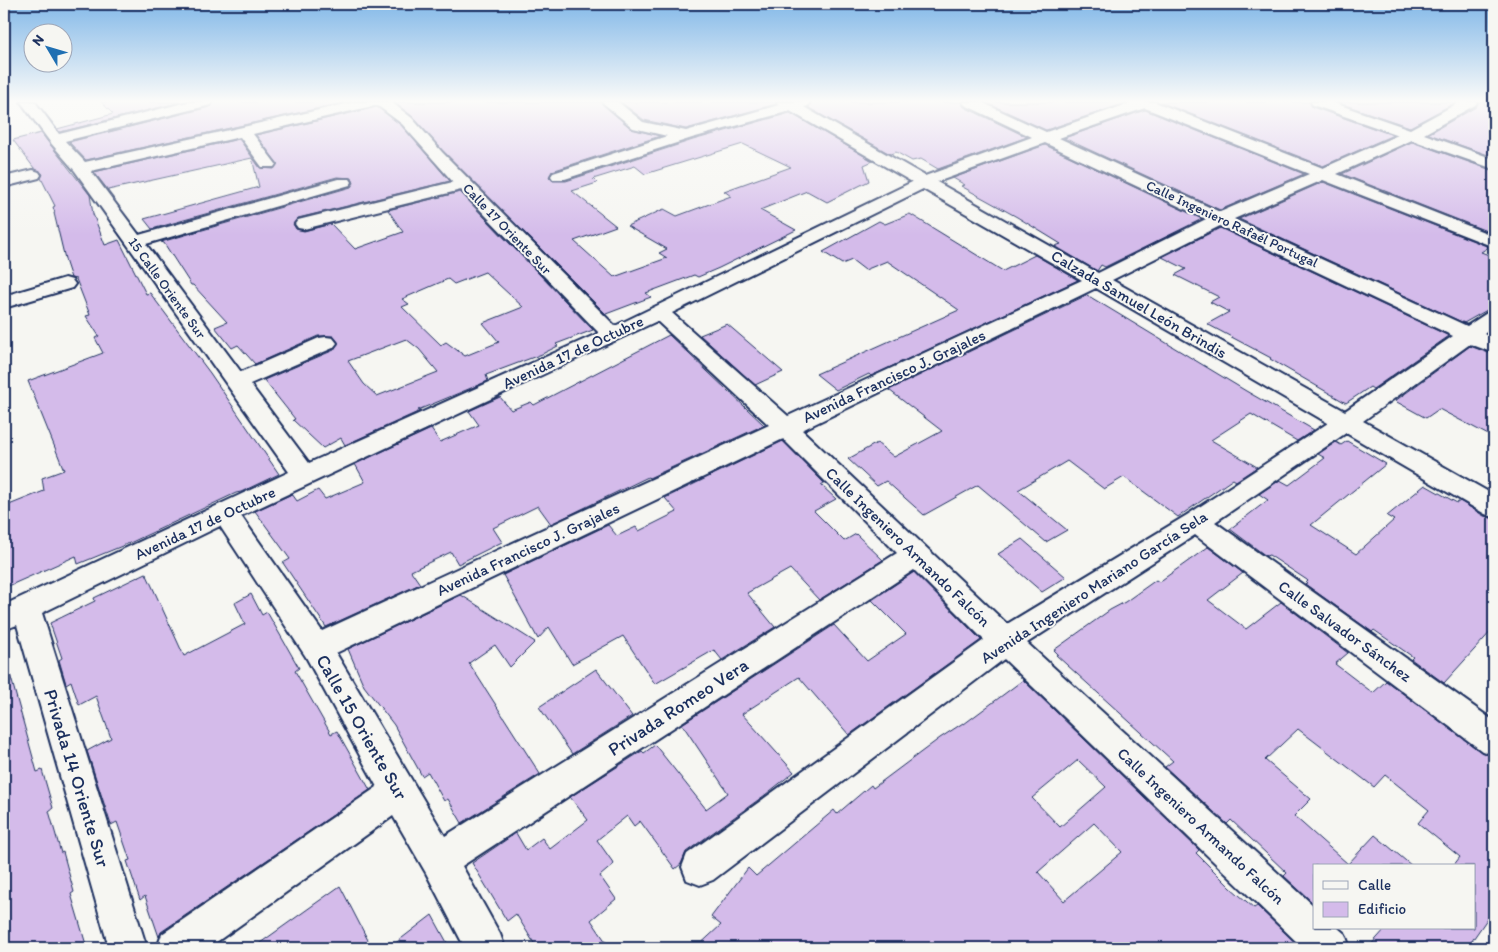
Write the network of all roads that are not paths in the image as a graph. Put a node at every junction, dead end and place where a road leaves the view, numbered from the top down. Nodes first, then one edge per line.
1 (62, 146) edge
2 (179, 146) edge
3 (255, 146) edge
4 (430, 146) edge
5 (651, 146) edge
6 (865, 146) edge
7 (1020, 146) edge
8 (1064, 146) edge
9 (1254, 146) edge
10 (1385, 146) edge
11 (1444, 146) edge
12 (268, 164) dead end
13 (1494, 164) edge
14 (81, 168) junction
15 (1322, 174) junction
16 (33, 175) dead end
17 (558, 176) dead end
18 (4, 182) edge
19 (344, 182) dead end
20 (924, 182) junction
21 (464, 184) junction
22 (1222, 218) junction
23 (304, 224) dead end
24 (133, 242) junction
25 (1494, 242) edge
26 (1096, 281) junction
27 (64, 284) dead end
28 (4, 302) edge
29 (659, 312) junction
30 (1494, 317) edge
31 (612, 335) junction
32 (1468, 335) junction
33 (326, 343) dead end
34 (1494, 347) edge
35 (236, 382) junction
36 (1346, 422) junction
37 (786, 428) junction
38 (305, 476) junction
39 (1494, 507) edge
40 (225, 512) junction
41 (1196, 522) junction
42 (917, 554) junction
43 (15, 612) edge
44 (1005, 641) junction
45 (317, 648) junction
46 (1494, 740) edge
47 (398, 792) junction
48 (439, 860) junction
49 (700, 867) dead end
50 (128, 948) edge
51 (176, 948) edge
52 (486, 948) edge
53 (1330, 948) edge

1 - 14 street, 15 Calle Oriente Sur
2 - 14 street
3 - 12 street
4 - 21 street, Calle 17 Oriente Sur
5 - 17 street
6 - 20 street, Calzada Samuel León Brindis
7 - 20 street, Avenida 17 de Octubre
8 - 22 street, Calle Ingeniero Rafaél Portugal
9 - 15 street
10 - 15 street, Avenida Francisco J. Grajales
11 - 13 street
14 - 24 street, 15 Calle Oriente Sur
15 - 22 street, Avenida Francisco J. Grajales
15 - 25 street
16 - 18 street
19 - 24 street
20 - 26 street, Calzada Samuel León Brindis
20 - 29 street, Avenida 17 de Octubre
21 - 23 street
21 - 31 street, Calle 17 Oriente Sur
22 - 26 street, Avenida Francisco J. Grajales
22 - 32 street, Calle Ingeniero Rafaél Portugal
24 - 35 street, 15 Calle Oriente Sur
26 - 36 street, Calzada Samuel León Brindis
26 - 37 street, Avenida Francisco J. Grajales
27 - 28 street
29 - 31 street, Avenida 17 de Octubre
29 - 37 street, Calle Ingeniero Armando Falcón
30 - 32 street, Avenida Ingeniero Mariano García Sela
31 - 38 street, Avenida 17 de Octubre
32 - 34 street, Calle Ingeniero Rafaél Portugal
32 - 36 street, Avenida Ingeniero Mariano García Sela
33 - 35 street
35 - 38 street, 15 Calle Oriente Sur
36 - 39 street, Calzada Samuel León Brindis
36 - 41 street, Avenida Ingeniero Mariano García Sela
37 - 42 street, Calle Ingeniero Armando Falcón
37 - 45 street, Avenida Francisco J. Grajales
38 - 40 street, Avenida 17 de Octubre
40 - 43 street, Avenida 17 de Octubre
40 - 45 street, Calle 15 Oriente Sur
41 - 44 street, Avenida Ingeniero Mariano García Sela
41 - 46 street, Calle Salvador Sánchez
42 - 44 street, Calle Ingeniero Armando Falcón
42 - 48 street, Privada Romeo Vera
43 - 50 street, Privada 14 Oriente Sur
44 - 49 street, Avenida Ingeniero Mariano García Sela
44 - 53 street, Calle Ingeniero Armando Falcón
45 - 47 street, Calle 15 Oriente Sur
47 - 48 street, Calle 15 Oriente Sur
47 - 51 street
48 - 52 street, Calle 15 Oriente Sur

